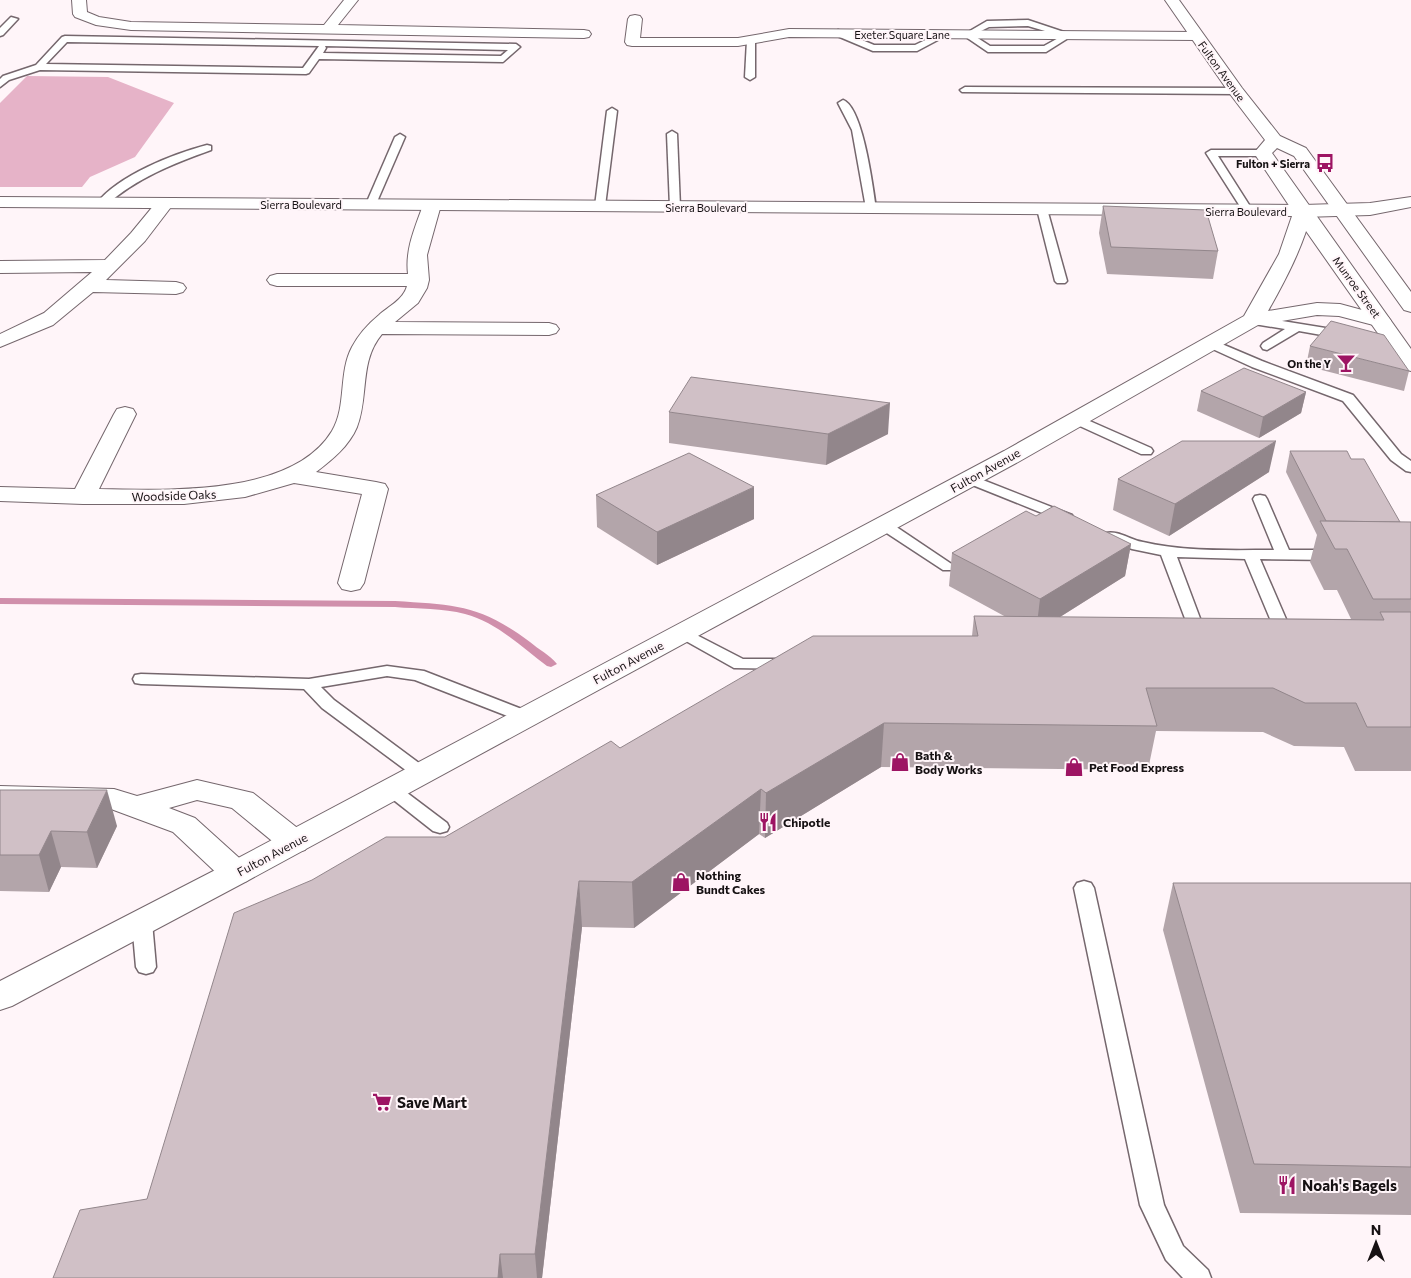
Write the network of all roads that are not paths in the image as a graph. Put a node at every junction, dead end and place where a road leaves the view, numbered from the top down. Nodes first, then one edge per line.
1 (79, 0) edge
2 (351, 0) edge
3 (1172, 0) edge
4 (14, 19) dead end
5 (635, 19) dead end
6 (0, 33) edge
7 (584, 34) dead end
8 (326, 36) junction
9 (1196, 36) junction
10 (751, 40) junction
11 (316, 56) junction
12 (39, 66) junction
13 (750, 77) dead end
14 (0, 84) edge
15 (965, 90) dead end
16 (1236, 91) junction
17 (843, 103) dead end
18 (612, 111) dead end
19 (672, 134) dead end
20 (400, 137) dead end
21 (1269, 146) junction
22 (207, 148) dead end
23 (0, 202) edge
24 (1411, 202) edge
25 (102, 203) junction
26 (165, 203) junction
27 (371, 204) junction
28 (432, 205) junction
29 (600, 206) junction
30 (675, 207) junction
31 (871, 208) junction
32 (1042, 210) junction
33 (1303, 210) junction
34 (1342, 210) junction
35 (1248, 211) junction
36 (111, 266) junction
37 (0, 267) edge
38 (277, 280) dead end
39 (419, 280) junction
40 (1061, 281) dead end
41 (89, 286) junction
42 (176, 288) dead end
43 (1411, 306) edge
44 (1252, 320) junction
45 (1297, 327) junction
46 (377, 328) junction
47 (549, 329) dead end
48 (1386, 335) junction
49 (1356, 337) edge
50 (0, 340) edge
51 (1210, 343) junction
52 (1267, 346) dead end
53 (1411, 364) edge
54 (125, 414) dead end
55 (1076, 420) junction
56 (1146, 451) dead end
57 (1410, 469) edge
58 (290, 475) junction
59 (970, 479) junction
60 (0, 494) edge
61 (83, 497) junction
62 (1260, 499) dead end
63 (1082, 524) edge
64 (884, 525) junction
65 (1101, 532) edge
66 (1167, 551) junction
67 (1250, 554) junction
68 (1284, 555) junction
69 (1352, 555) edge
70 (948, 567) dead end
71 (351, 583) dead end
72 (1224, 626) edge
73 (1252, 626) edge
74 (683, 633) junction
75 (800, 664) edge
76 (141, 679) dead end
77 (309, 684) junction
78 (526, 717) junction
79 (421, 774) junction
80 (392, 790) junction
81 (0, 796) edge
82 (135, 807) junction
83 (440, 827) dead end
84 (294, 842) junction
85 (236, 873) junction
86 (1084, 888) dead end
87 (142, 922) junction
88 (146, 967) dead end
89 (0, 997) edge
90 (1199, 1278) edge

1 - 8 street
2 - 8 street
3 - 9 street, Fulton Avenue
4 - 6 lane
5 - 10 street, Exeter Square Lane
7 - 8 street
8 - 11 lane
8 - 11 lane
8 - 12 lane
9 - 10 street, Exeter Square Lane
9 - 16 street, Fulton Avenue
10 - 13 lane
11 - 12 lane
12 - 14 lane
15 - 16 lane
16 - 21 street, Fulton Avenue
17 - 31 lane
18 - 29 lane
19 - 30 lane
20 - 27 lane
21 - 33 street, Fulton Avenue
21 - 34 street, Fulton Avenue
21 - 35 lane
22 - 25 lane
23 - 25 street, Sierra Boulevard
24 - 34 street, Sierra Boulevard
25 - 26 street, Sierra Boulevard
26 - 27 street, Sierra Boulevard
26 - 36 street
27 - 28 street, Sierra Boulevard
28 - 29 street, Sierra Boulevard
28 - 39 street
29 - 30 street, Sierra Boulevard
30 - 31 street, Sierra Boulevard
31 - 32 street, Sierra Boulevard
32 - 35 street, Sierra Boulevard
32 - 40 lane
33 - 34 street, Sierra Boulevard
33 - 35 street, Sierra Boulevard
33 - 44 street
33 - 48 street, Munroe Street
34 - 43 street
36 - 37 street
36 - 41 street
38 - 39 street
39 - 46 street, Woodside Oaks
41 - 42 street
41 - 50 street
44 - 45 lane
44 - 48 street, Fulton Avenue
44 - 51 street, Fulton Avenue
45 - 49 lane
45 - 52 lane
46 - 47 street
46 - 58 street, Woodside Oaks
48 - 53 street, Munroe Street
51 - 55 street, Fulton Avenue
51 - 57 lane
54 - 61 street
55 - 56 lane
55 - 59 street, Fulton Avenue
58 - 61 street, Woodside Oaks
58 - 71 street
59 - 63 lane
59 - 64 street, Fulton Avenue
60 - 61 street, Woodside Oaks
62 - 68 lane
64 - 70 lane
64 - 74 street, Fulton Avenue
65 - 66 lane
66 - 67 lane
66 - 72 lane
67 - 68 lane
67 - 73 lane
68 - 69 lane
74 - 75 lane
74 - 78 street, Fulton Avenue
76 - 77 lane
77 - 78 lane
77 - 79 lane
78 - 79 street, Fulton Avenue
79 - 80 street, Fulton Avenue
80 - 83 lane
80 - 84 street, Fulton Avenue
81 - 82 street
82 - 84 street
82 - 85 street
84 - 85 street, Fulton Avenue
85 - 87 street, Fulton Avenue
86 - 90 lane
87 - 88 lane
87 - 89 street, Fulton Avenue

